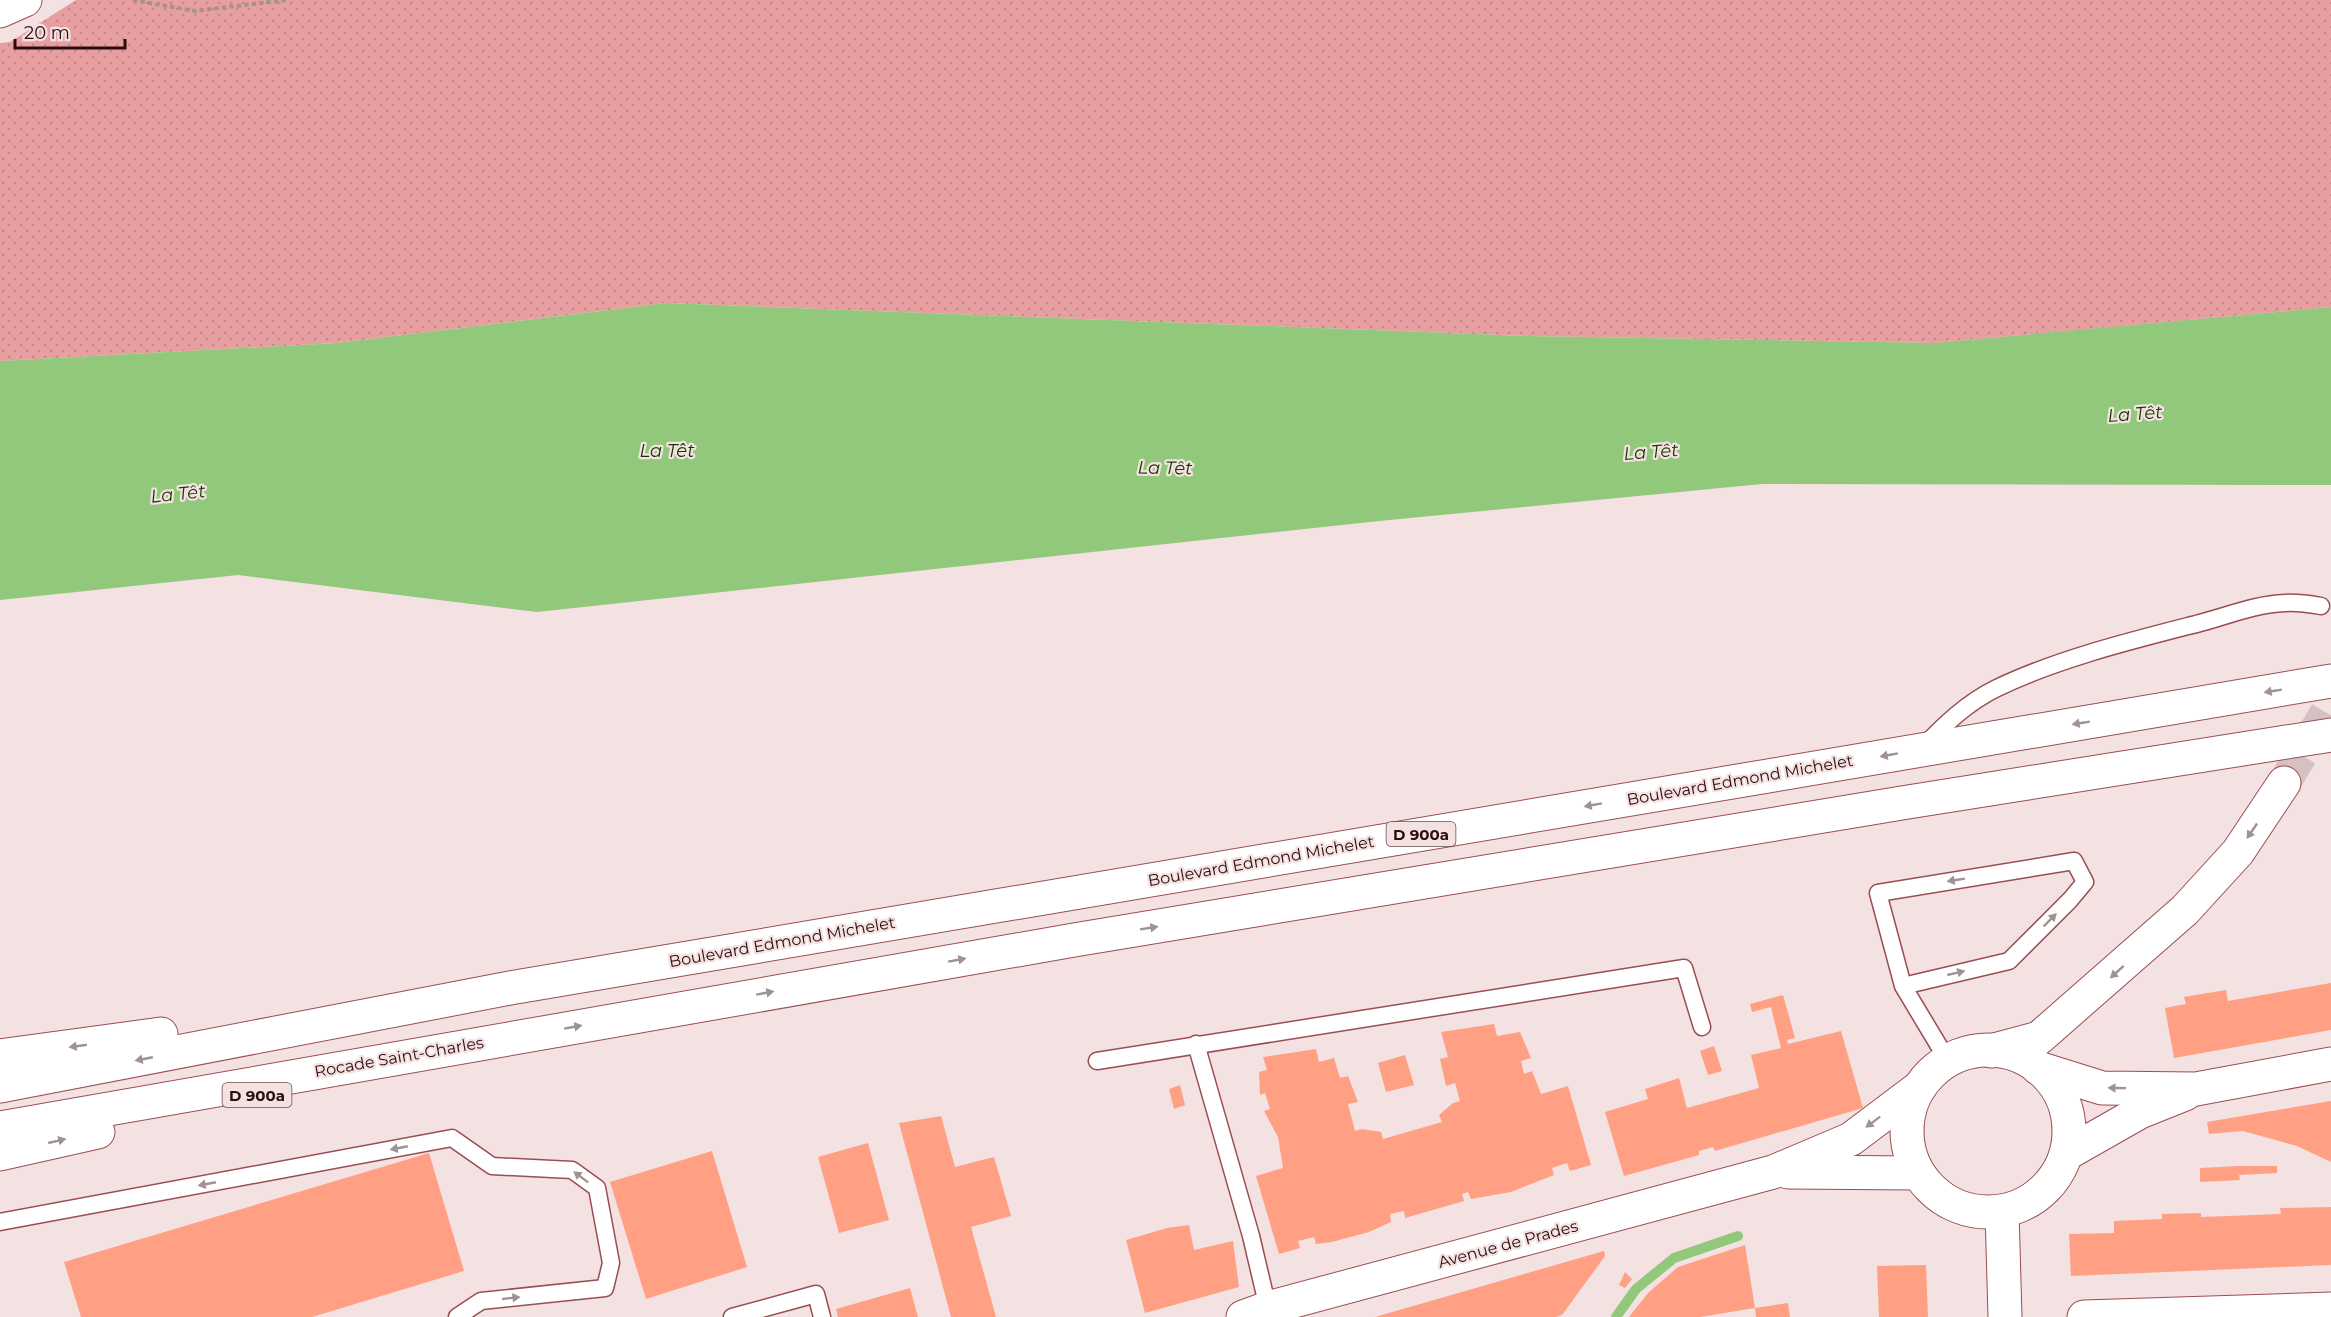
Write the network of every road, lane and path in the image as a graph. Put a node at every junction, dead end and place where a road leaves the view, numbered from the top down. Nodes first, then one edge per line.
1 (25, 0) edge
2 (133, 0) edge
3 (286, 0) edge
4 (0, 10) edge
5 (2321, 606) dead end
6 (2331, 681) edge
7 (2331, 735) edge
8 (1920, 750) junction
9 (2284, 783) tunnel mouth
10 (1903, 986) junction
11 (510, 988) junction
12 (1702, 1027) dead end
13 (515, 1037) junction
14 (1196, 1044) junction
15 (1991, 1051) junction
16 (0, 1056) edge
17 (1097, 1061) dead end
18 (1948, 1061) junction
19 (2331, 1064) edge
20 (2038, 1068) junction
21 (0, 1086) edge
22 (1920, 1087) junction
23 (2196, 1089) junction
24 (0, 1128) edge
25 (0, 1154) edge
26 (2066, 1154) junction
27 (1773, 1172) junction
28 (1918, 1173) junction
29 (2002, 1211) junction
30 (0, 1222) edge
31 (2331, 1309) edge
32 (1256, 1312) edge
33 (457, 1317) edge
34 (732, 1317) edge
35 (822, 1317) edge
36 (2005, 1317) edge
37 (2084, 1317) edge

1 - 4 main road
2 - 3 path
5 - 8 lane
6 -> 8 main road, Boulevard Edmond Michelet / D 900a
13 -> 7 main road, D 900a
8 -> 11 main road, Boulevard Edmond Michelet / D 900a
9 -> 15 main road
10 -> 10 lane
10 - 18 lane
11 -> 16 main road, D 900a
11 -> 21 main road, D 900a
12 - 14 lane
13 - 24 main road, Rocade Saint-Charles / D 900a
25 -> 13 main road, D 900a
14 - 17 lane
14 - 32 lane
15 - 18 main road
15 - 20 main road
18 - 22 main road
19 - 23 main road
23 -> 20 main road
20 - 26 main road
22 -> 27 main road, Avenue de Prades
22 - 28 main road
23 - 26 main road
26 - 29 main road
27 - 28 main road, Avenue de Prades
27 - 32 main road, Avenue de Prades
28 - 29 main road
29 - 36 main road
33 -> 30 lane
31 - 37 main road
34 - 35 lane

